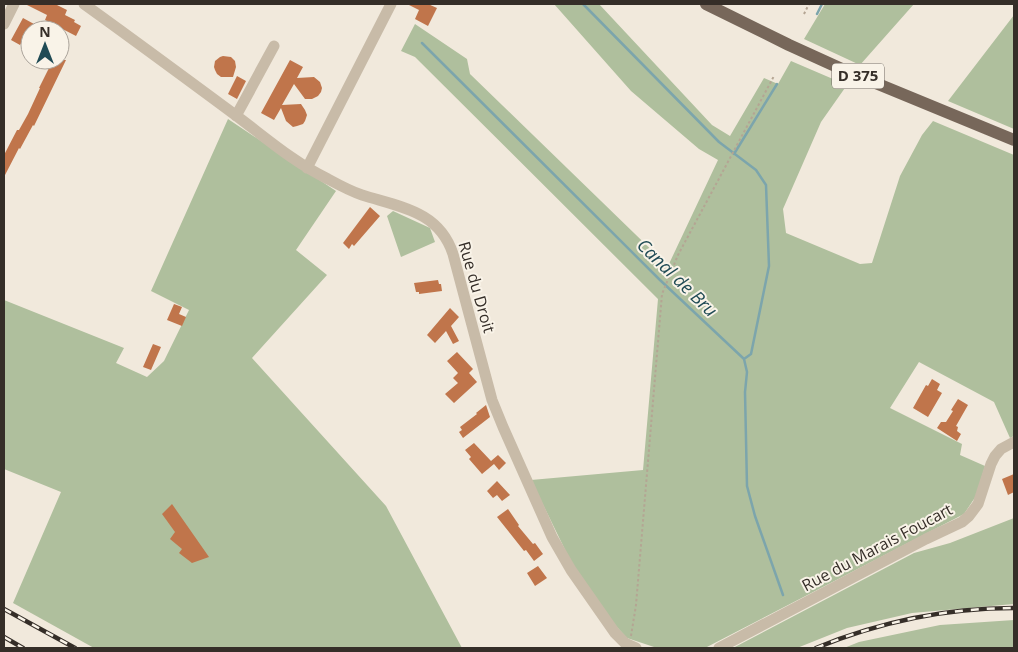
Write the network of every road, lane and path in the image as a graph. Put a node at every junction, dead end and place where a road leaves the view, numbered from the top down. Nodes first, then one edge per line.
1 (14, 4) edge
2 (84, 4) edge
3 (391, 4) edge
4 (706, 4) edge
5 (809, 4) edge
6 (804, 14) dead end
7 (4, 24) edge
8 (274, 46) dead end
9 (774, 76) dead end
10 (236, 116) junction
11 (1014, 140) edge
12 (308, 168) junction
13 (1014, 442) edge
14 (632, 647) edge
15 (719, 648) edge

1 - 7 street
2 - 10 street, Rue du Droit
3 - 12 street
4 - 11 main road, D 375
5 - 6 path
8 - 10 street
9 - 14 path
10 - 12 street, Rue du Droit
12 - 14 street, Rue du Droit
13 - 15 street, Rue du Marais Foucart

